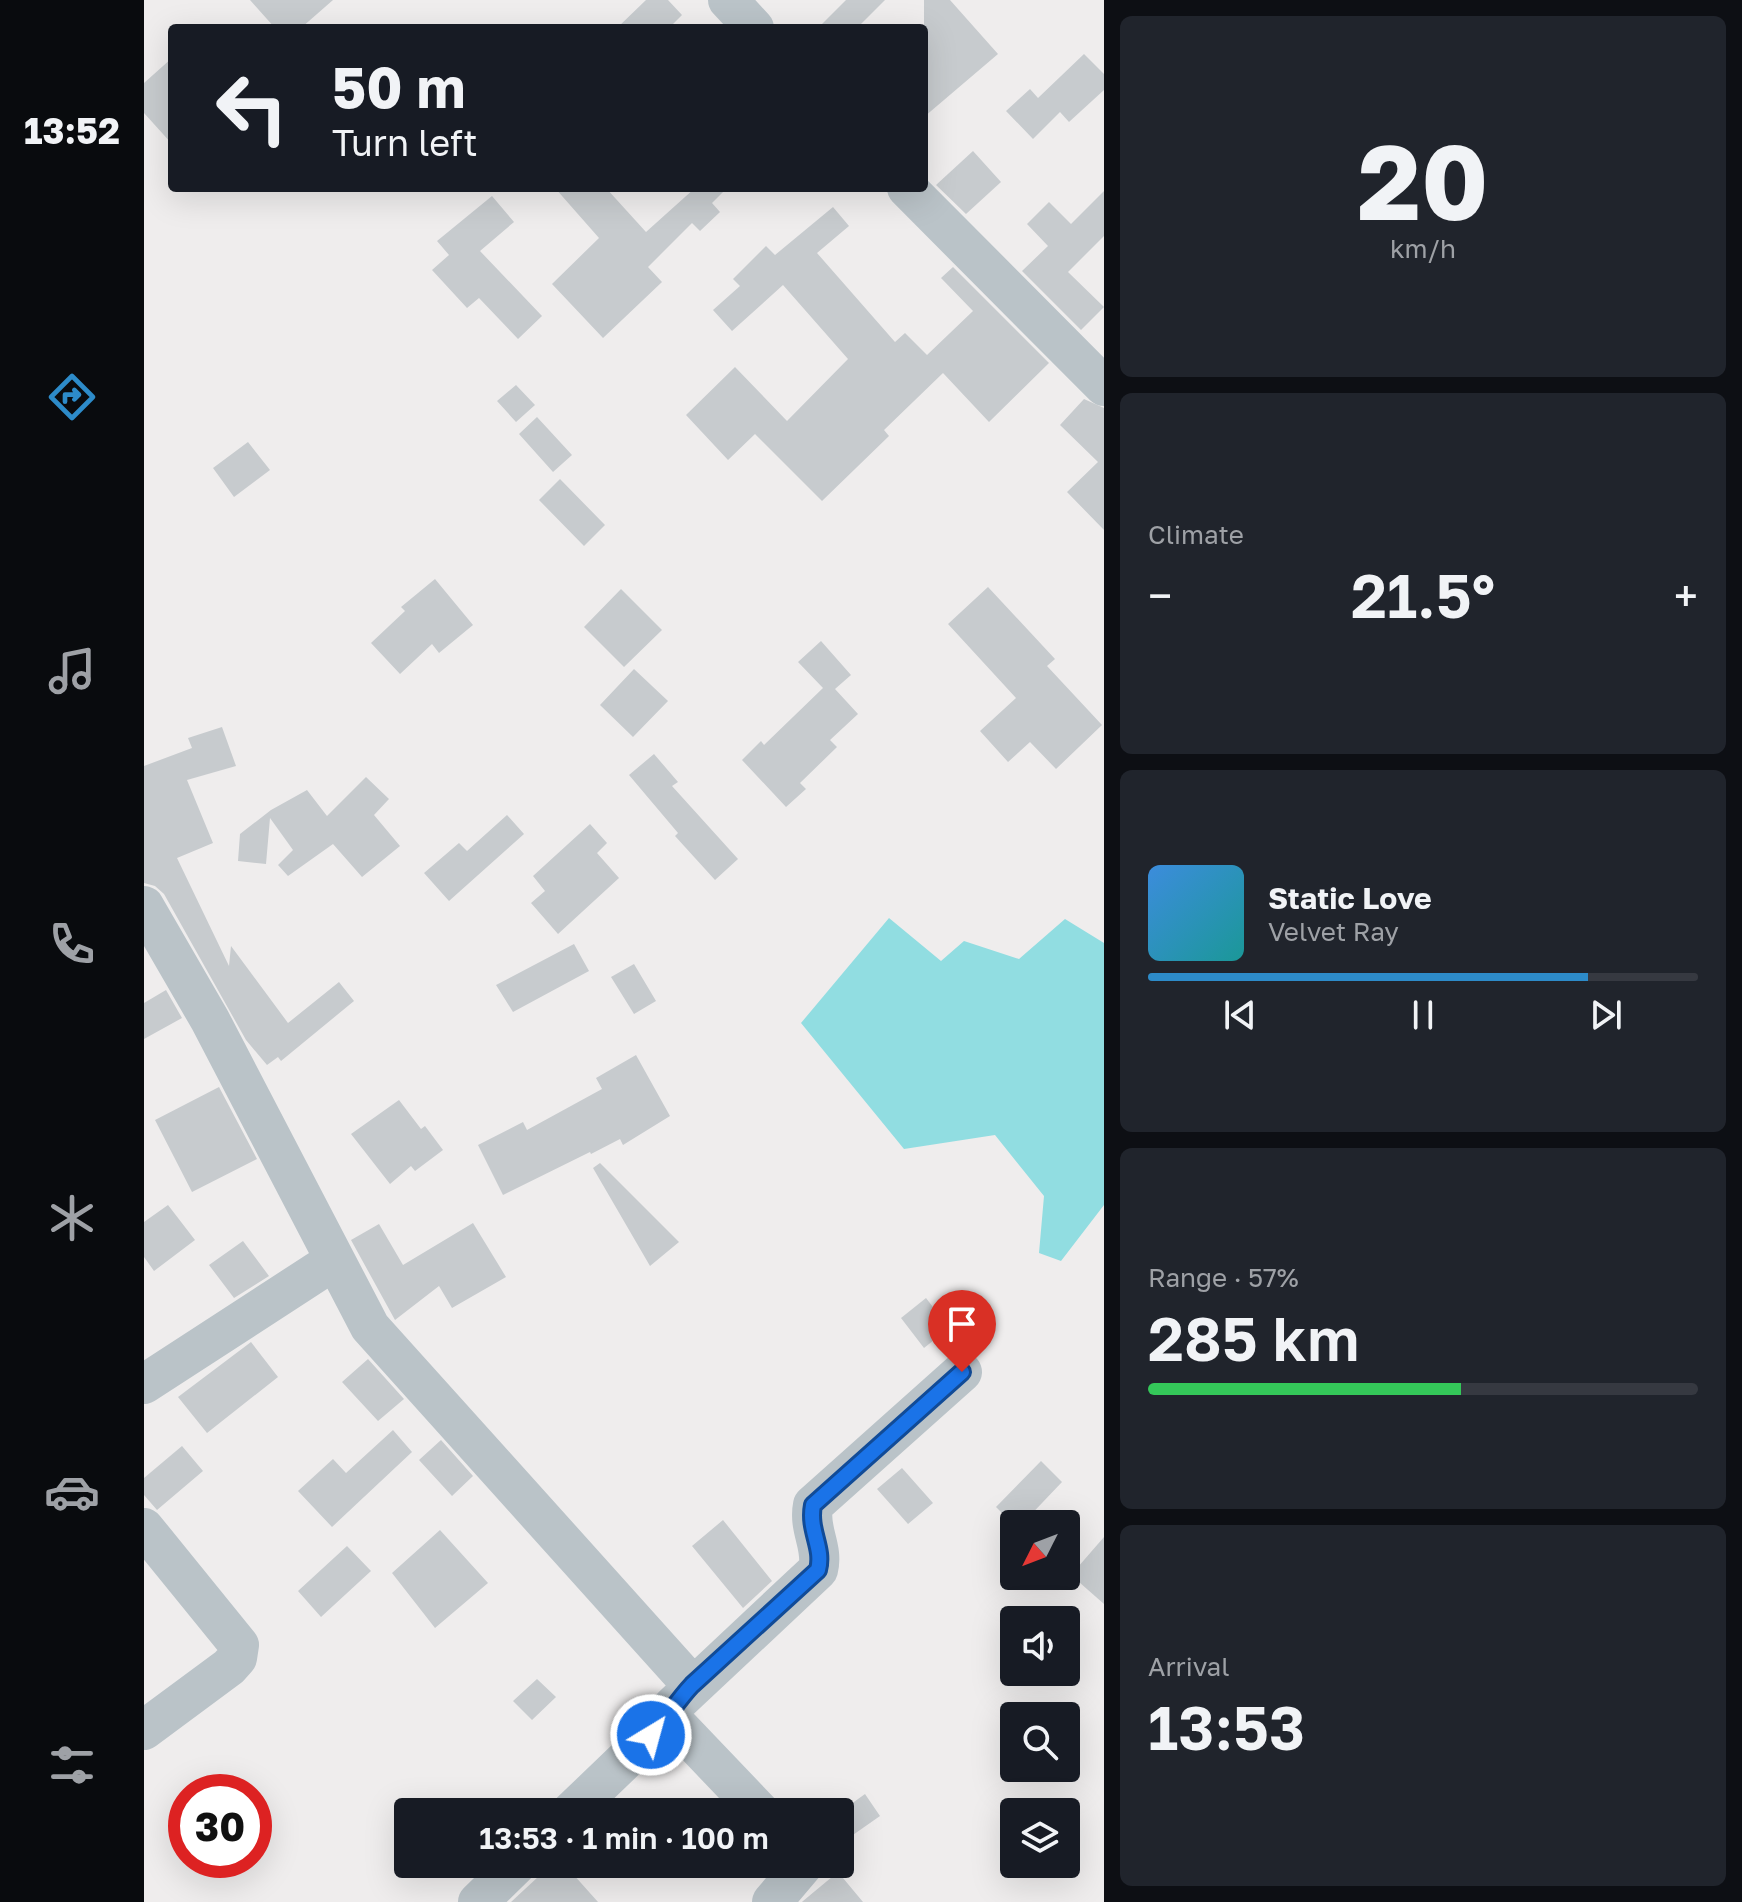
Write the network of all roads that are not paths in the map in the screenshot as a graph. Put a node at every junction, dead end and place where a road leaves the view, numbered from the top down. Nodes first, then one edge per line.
1 (728, 0) edge
2 (750, 24) edge
3 (911, 192) edge
4 (1101, 377) edge
5 (144, 906) edge
6 (335, 1260) junction
7 (962, 1372) dead end
8 (144, 1384) edge
9 (144, 1528) edge
10 (681, 1700) junction
11 (144, 1730) edge
12 (585, 1798) edge
13 (750, 1798) edge
14 (503, 1878) edge
15 (792, 1878) edge
16 (478, 1902) edge
17 (772, 1902) edge

1 - 2 street
3 - 4 street
5 - 6 street
6 - 8 street
6 - 10 street
7 - 10 street
9 - 11 street
10 - 12 street
10 - 13 street
14 - 16 street
15 - 17 street

